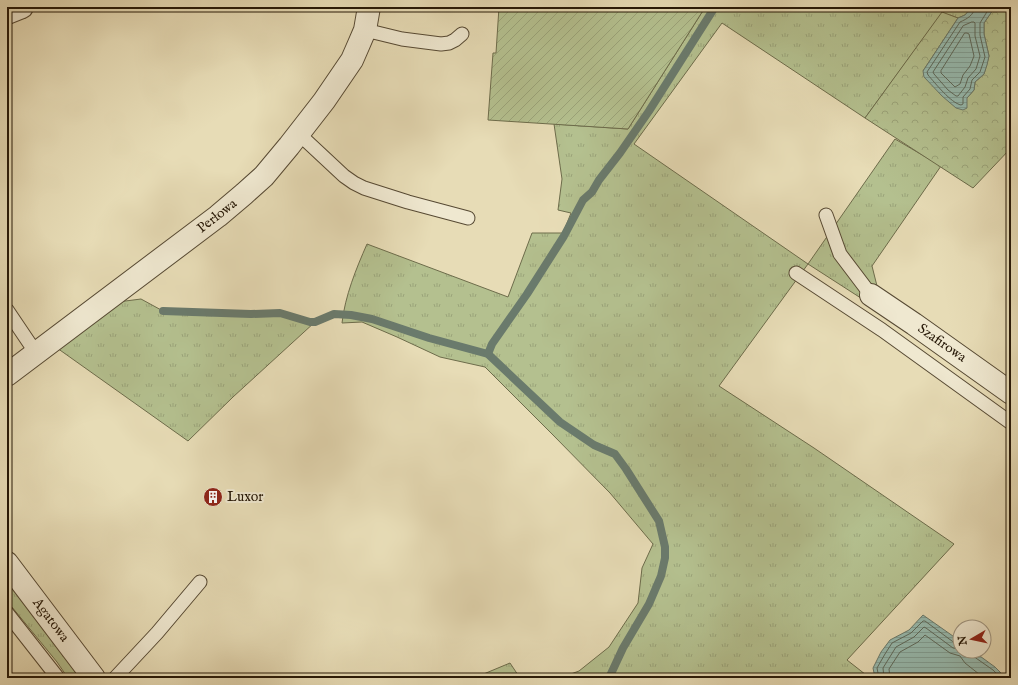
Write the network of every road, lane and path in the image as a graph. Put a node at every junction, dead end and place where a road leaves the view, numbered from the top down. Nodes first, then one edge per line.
1 (22, 7) edge
2 (369, 7) edge
3 (7, 13) edge
4 (365, 30) junction
5 (462, 34) dead end
6 (299, 134) junction
7 (826, 214) dead end
8 (468, 218) dead end
9 (796, 273) dead end
10 (871, 295) joint
11 (7, 310) edge
12 (36, 353) junction
13 (7, 376) edge
14 (1011, 392) edge
15 (1011, 423) edge
16 (7, 563) edge
17 (200, 582) dead end
18 (7, 613) edge
19 (90, 677) edge
20 (58, 678) edge
21 (116, 678) edge

1 - 3 street
2 - 4 street, Perłowa
4 - 5 lane
4 - 6 street, Perłowa
6 - 8 lane
6 - 12 street, Perłowa
7 - 10 lane
9 - 15 lane
10 - 14 street, Szafirowa
11 - 12 lane
12 - 13 street, Perłowa
16 - 19 street, Agatowa
17 - 21 lane
18 - 20 lane

